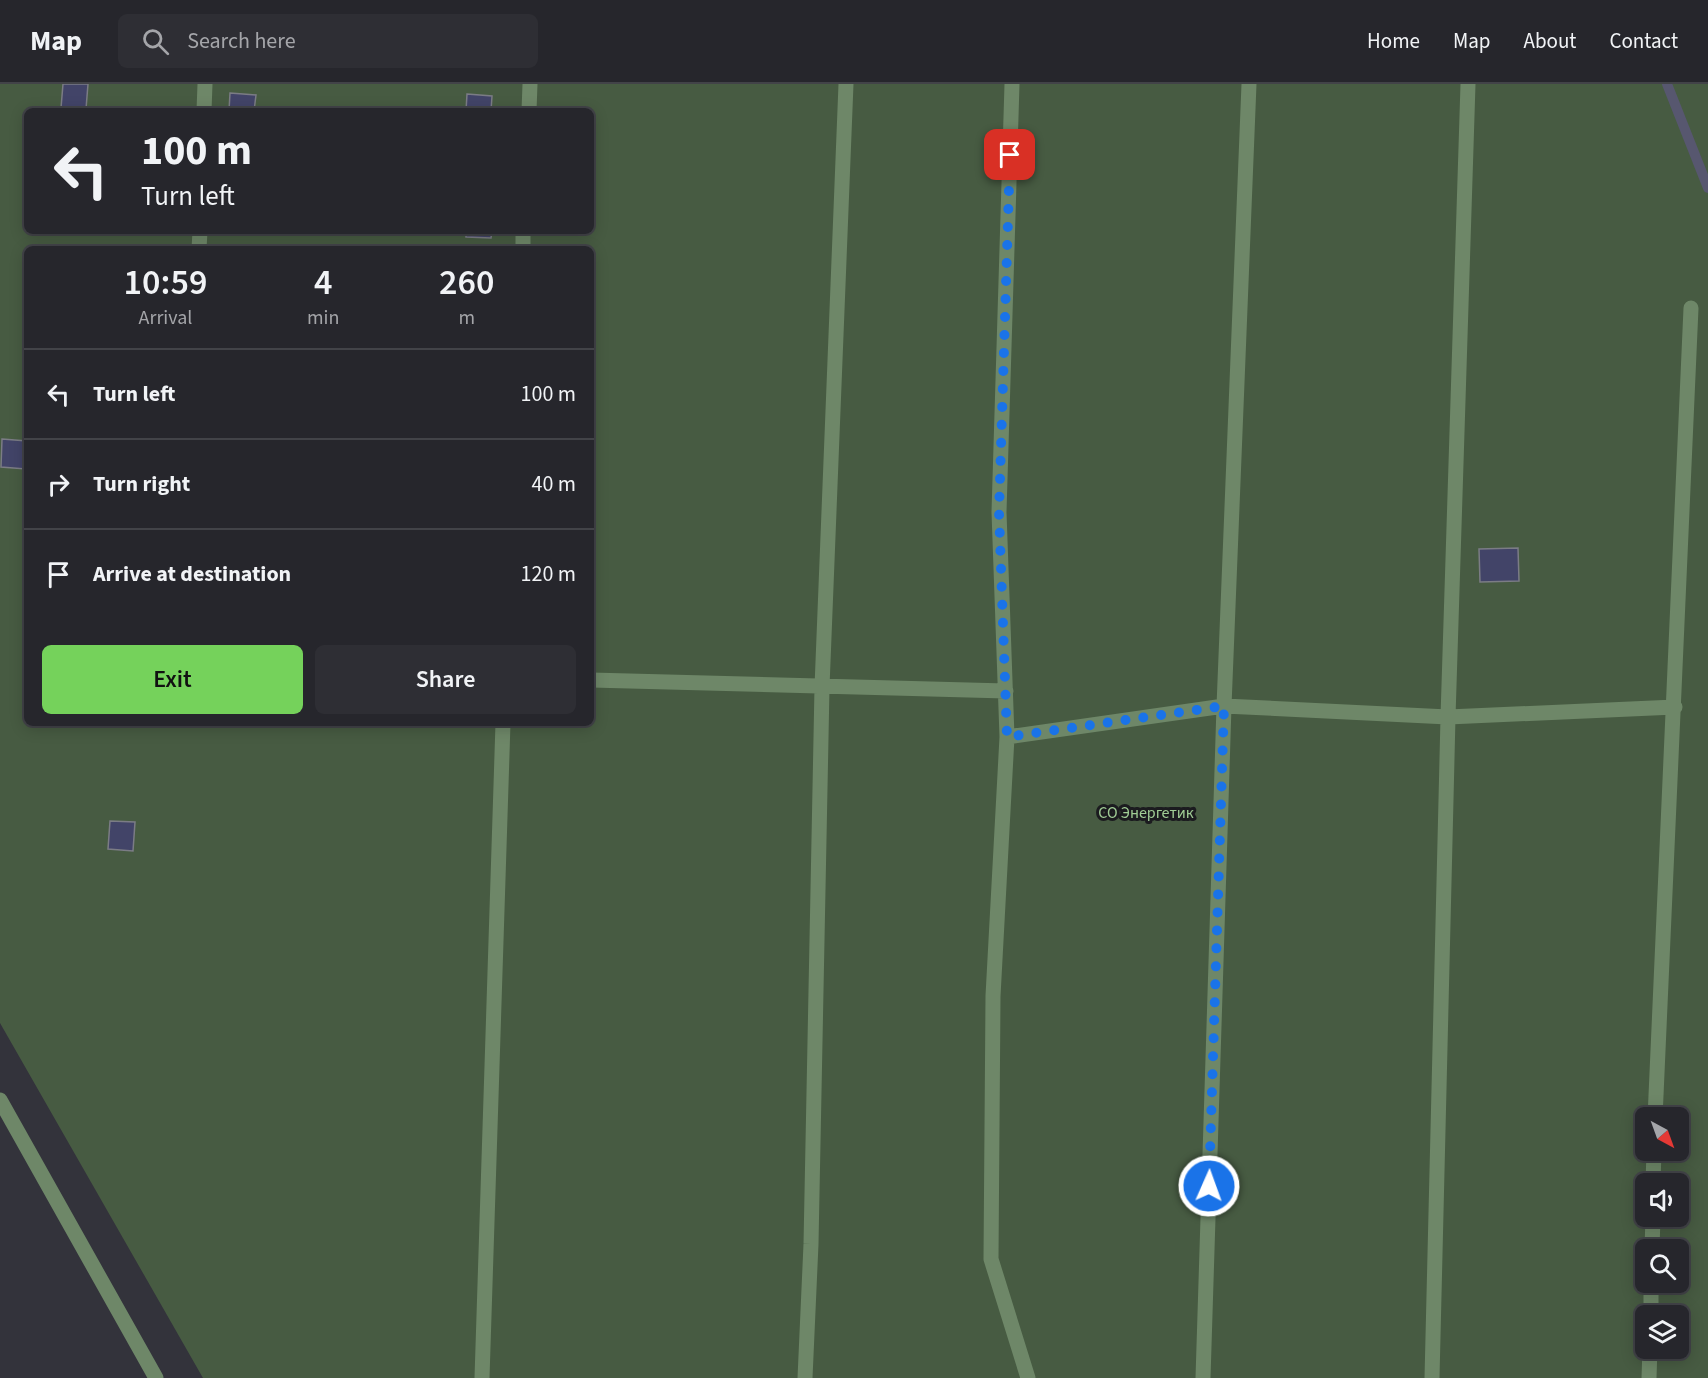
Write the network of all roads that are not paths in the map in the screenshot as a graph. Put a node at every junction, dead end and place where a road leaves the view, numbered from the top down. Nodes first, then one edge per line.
1 (205, 84) edge
2 (530, 84) edge
3 (846, 84) edge
4 (1012, 84) edge
5 (1250, 84) edge
6 (1468, 84) edge
7 (204, 108) edge
8 (529, 108) edge
9 (1691, 308) dead end
10 (594, 680) edge
11 (822, 687) junction
12 (1006, 691) junction
13 (1224, 706) junction
14 (1675, 707) junction
15 (1448, 717) junction
16 (503, 726) edge
17 (1007, 737) junction
18 (0, 1100) edge
19 (1655, 1107) edge
20 (1650, 1359) edge
21 (156, 1378) edge
22 (482, 1378) edge
23 (805, 1378) edge
24 (1028, 1378) edge
25 (1203, 1378) edge
26 (1432, 1378) edge
27 (1649, 1378) edge

1 - 7 street
2 - 8 street
3 - 11 street
4 - 12 street
5 - 13 street
6 - 15 street
9 - 14 street
10 - 11 street
11 - 12 street
11 - 23 street
12 - 17 street
13 - 15 street
13 - 17 street
13 - 25 street
14 - 15 street
14 - 19 street
15 - 26 street
16 - 22 street
17 - 24 street
18 - 21 street
20 - 27 street

